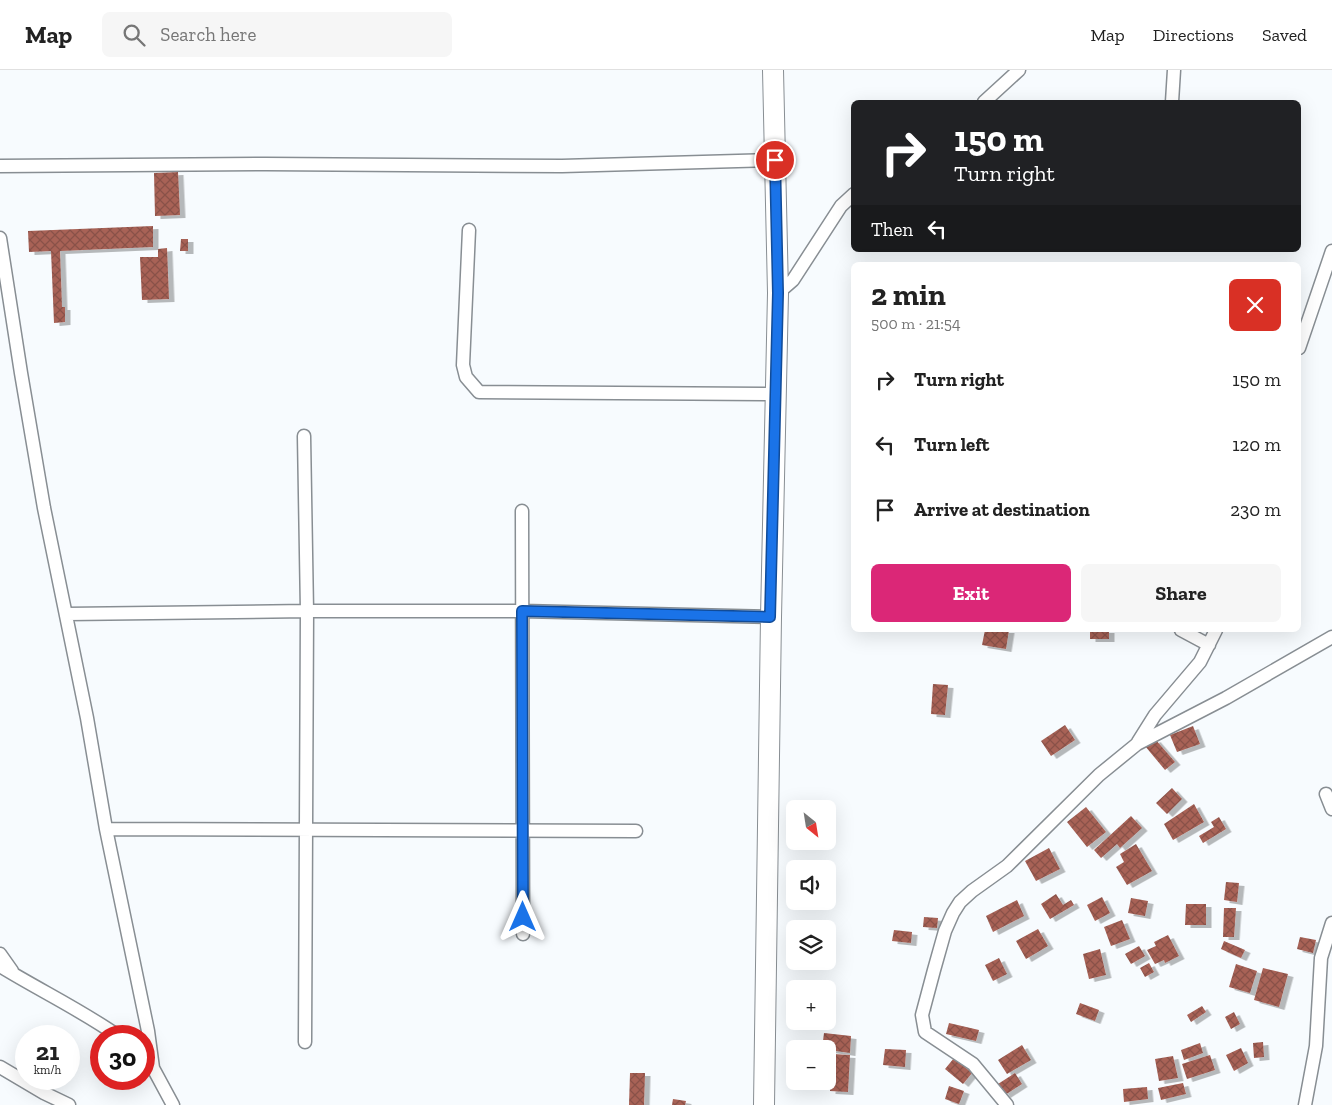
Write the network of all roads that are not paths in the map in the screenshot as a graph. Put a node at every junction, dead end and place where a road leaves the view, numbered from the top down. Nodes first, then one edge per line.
1 (773, 70) edge
2 (1019, 70) edge
3 (1174, 70) edge
4 (986, 100) edge
5 (1172, 100) edge
6 (775, 160) junction
7 (0, 166) edge
8 (851, 197) edge
9 (469, 230) dead end
10 (0, 238) edge
11 (1332, 252) edge
12 (778, 293) junction
13 (1301, 342) edge
14 (775, 394) junction
15 (304, 436) dead end
16 (522, 511) dead end
17 (307, 610) junction
18 (522, 611) junction
19 (67, 614) junction
20 (770, 617) junction
21 (1185, 632) edge
22 (1215, 632) edge
23 (1332, 638) edge
24 (1209, 645) junction
25 (1137, 744) junction
26 (1326, 794) dead end
27 (1332, 809) edge
28 (106, 829) junction
29 (523, 830) junction
30 (306, 831) junction
31 (636, 831) dead end
32 (1332, 923) edge
33 (523, 934) dead end
34 (0, 954) edge
35 (0, 966) edge
36 (15, 975) junction
37 (103, 1025) edge
38 (147, 1025) edge
39 (304, 1042) dead end
40 (0, 1067) edge
41 (155, 1075) edge
42 (765, 1104) edge
43 (69, 1105) edge
44 (173, 1105) edge
45 (1007, 1105) edge
46 (1305, 1105) edge

1 - 6 main road
2 - 4 street
3 - 5 street
6 - 7 street
6 - 12 main road
8 - 12 street
9 - 14 street
10 - 19 street
11 - 13 street
12 - 14 main road
14 - 20 main road
15 - 17 street
16 - 18 street
17 - 18 street
17 - 19 street
17 - 30 street
18 - 20 street
18 - 29 street
19 - 28 street
20 - 42 main road
21 - 24 street
22 - 24 street
23 - 25 street
24 - 25 street
25 - 45 street
26 - 27 street
28 - 30 street
28 - 38 street
29 - 30 street
29 - 31 street
29 - 33 street
30 - 39 street
32 - 46 street
34 - 36 street
35 - 36 street
36 - 37 street
40 - 43 street
41 - 44 street

